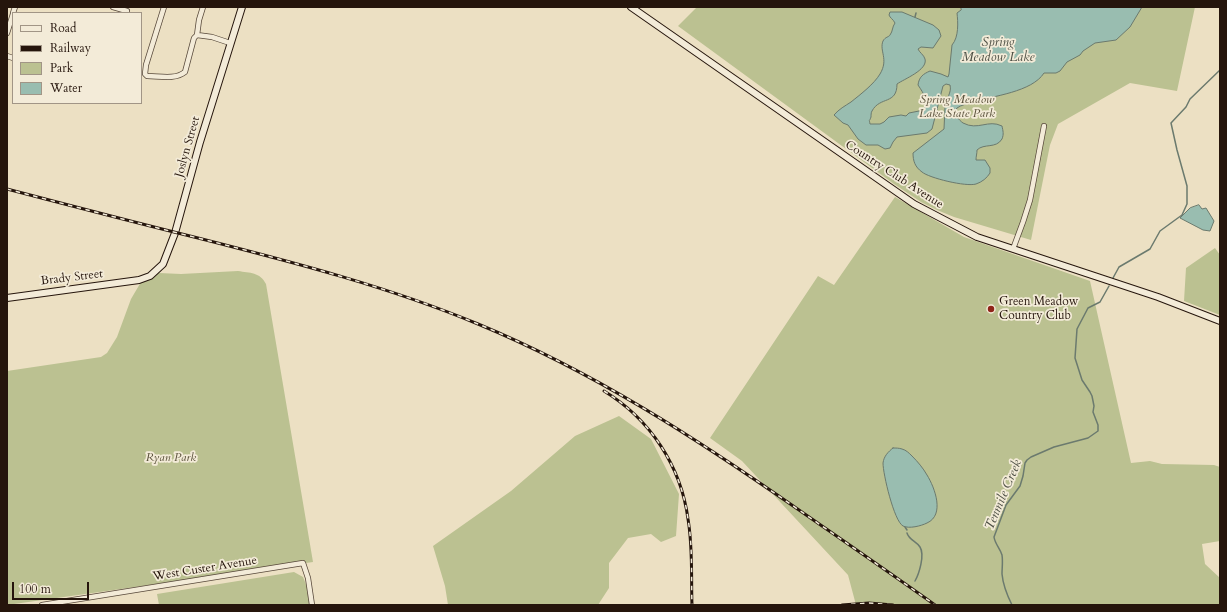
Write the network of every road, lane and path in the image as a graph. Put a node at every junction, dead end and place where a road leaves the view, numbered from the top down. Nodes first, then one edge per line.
1 (113, 7) edge
2 (164, 7) edge
3 (203, 7) edge
4 (242, 7) edge
5 (631, 7) edge
6 (127, 10) edge
7 (12, 16) edge
8 (7, 33) edge
9 (197, 35) junction
10 (230, 44) junction
11 (1044, 126) dead end
12 (1013, 249) junction
13 (139, 280) joint
14 (7, 298) edge
15 (1220, 321) edge
16 (42, 605) edge
17 (312, 605) edge

1 - 6 street
2 - 9 street
3 - 9 street
4 - 10 street, Joslyn Street
5 - 12 street, Country Club Avenue
7 - 8 street
9 - 10 street
10 - 13 street, Joslyn Street
11 - 12 street
12 - 15 street, Country Club Avenue
13 - 14 street, Brady Street
16 - 17 street, West Custer Avenue

